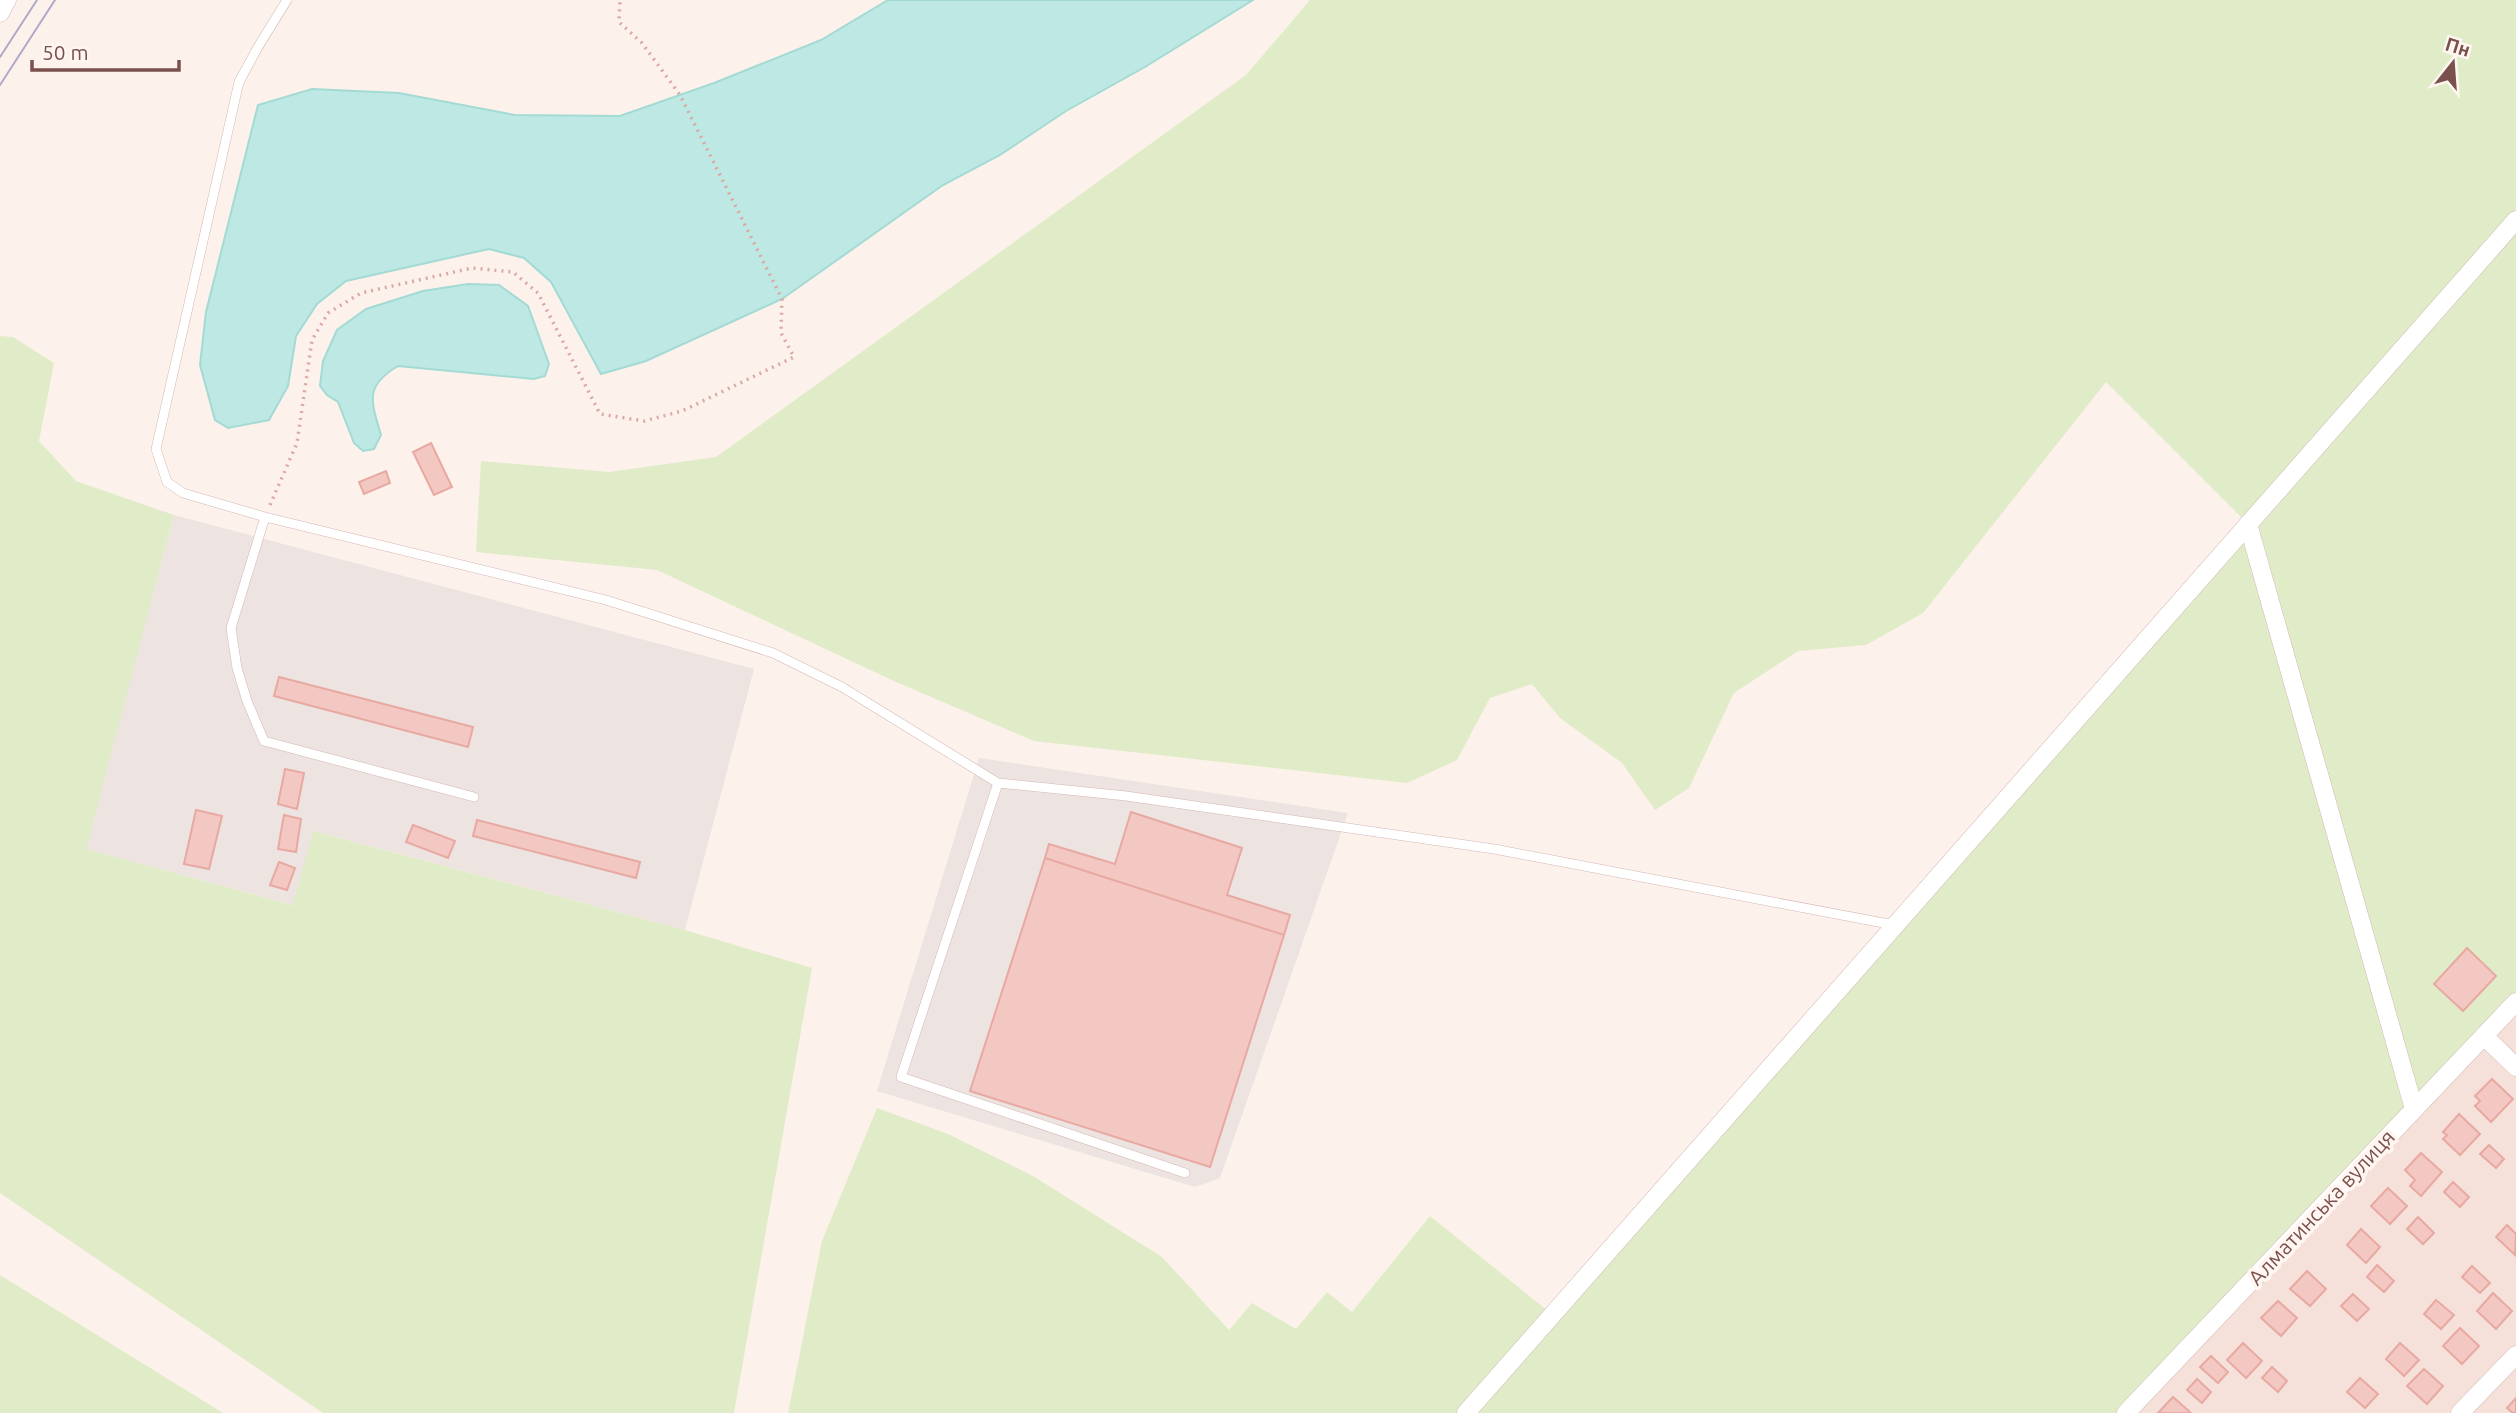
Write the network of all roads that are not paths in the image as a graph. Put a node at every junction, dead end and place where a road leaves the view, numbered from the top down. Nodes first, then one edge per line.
1 (7, 0) edge
2 (287, 0) edge
3 (0, 13) edge
4 (2516, 220) edge
5 (265, 517) junction
6 (2248, 524) junction
7 (998, 783) junction
8 (474, 797) dead end
9 (1896, 925) junction
10 (2516, 1002) edge
11 (2484, 1036) junction
12 (2516, 1067) edge
13 (2414, 1109) junction
14 (1185, 1173) dead end
15 (2516, 1355) edge
16 (1466, 1413) edge
17 (2126, 1413) edge
18 (2460, 1413) edge

1 - 3 street
2 - 5 lane
4 - 6 street
5 - 7 lane
5 - 8 lane
6 - 9 street
6 - 13 street
7 - 9 lane
7 - 14 lane
9 - 16 street
10 - 11 street, Алматинська вулиця
11 - 12 street
11 - 13 street, Алматинська вулиця
13 - 17 street, Алматинська вулиця
15 - 18 street

